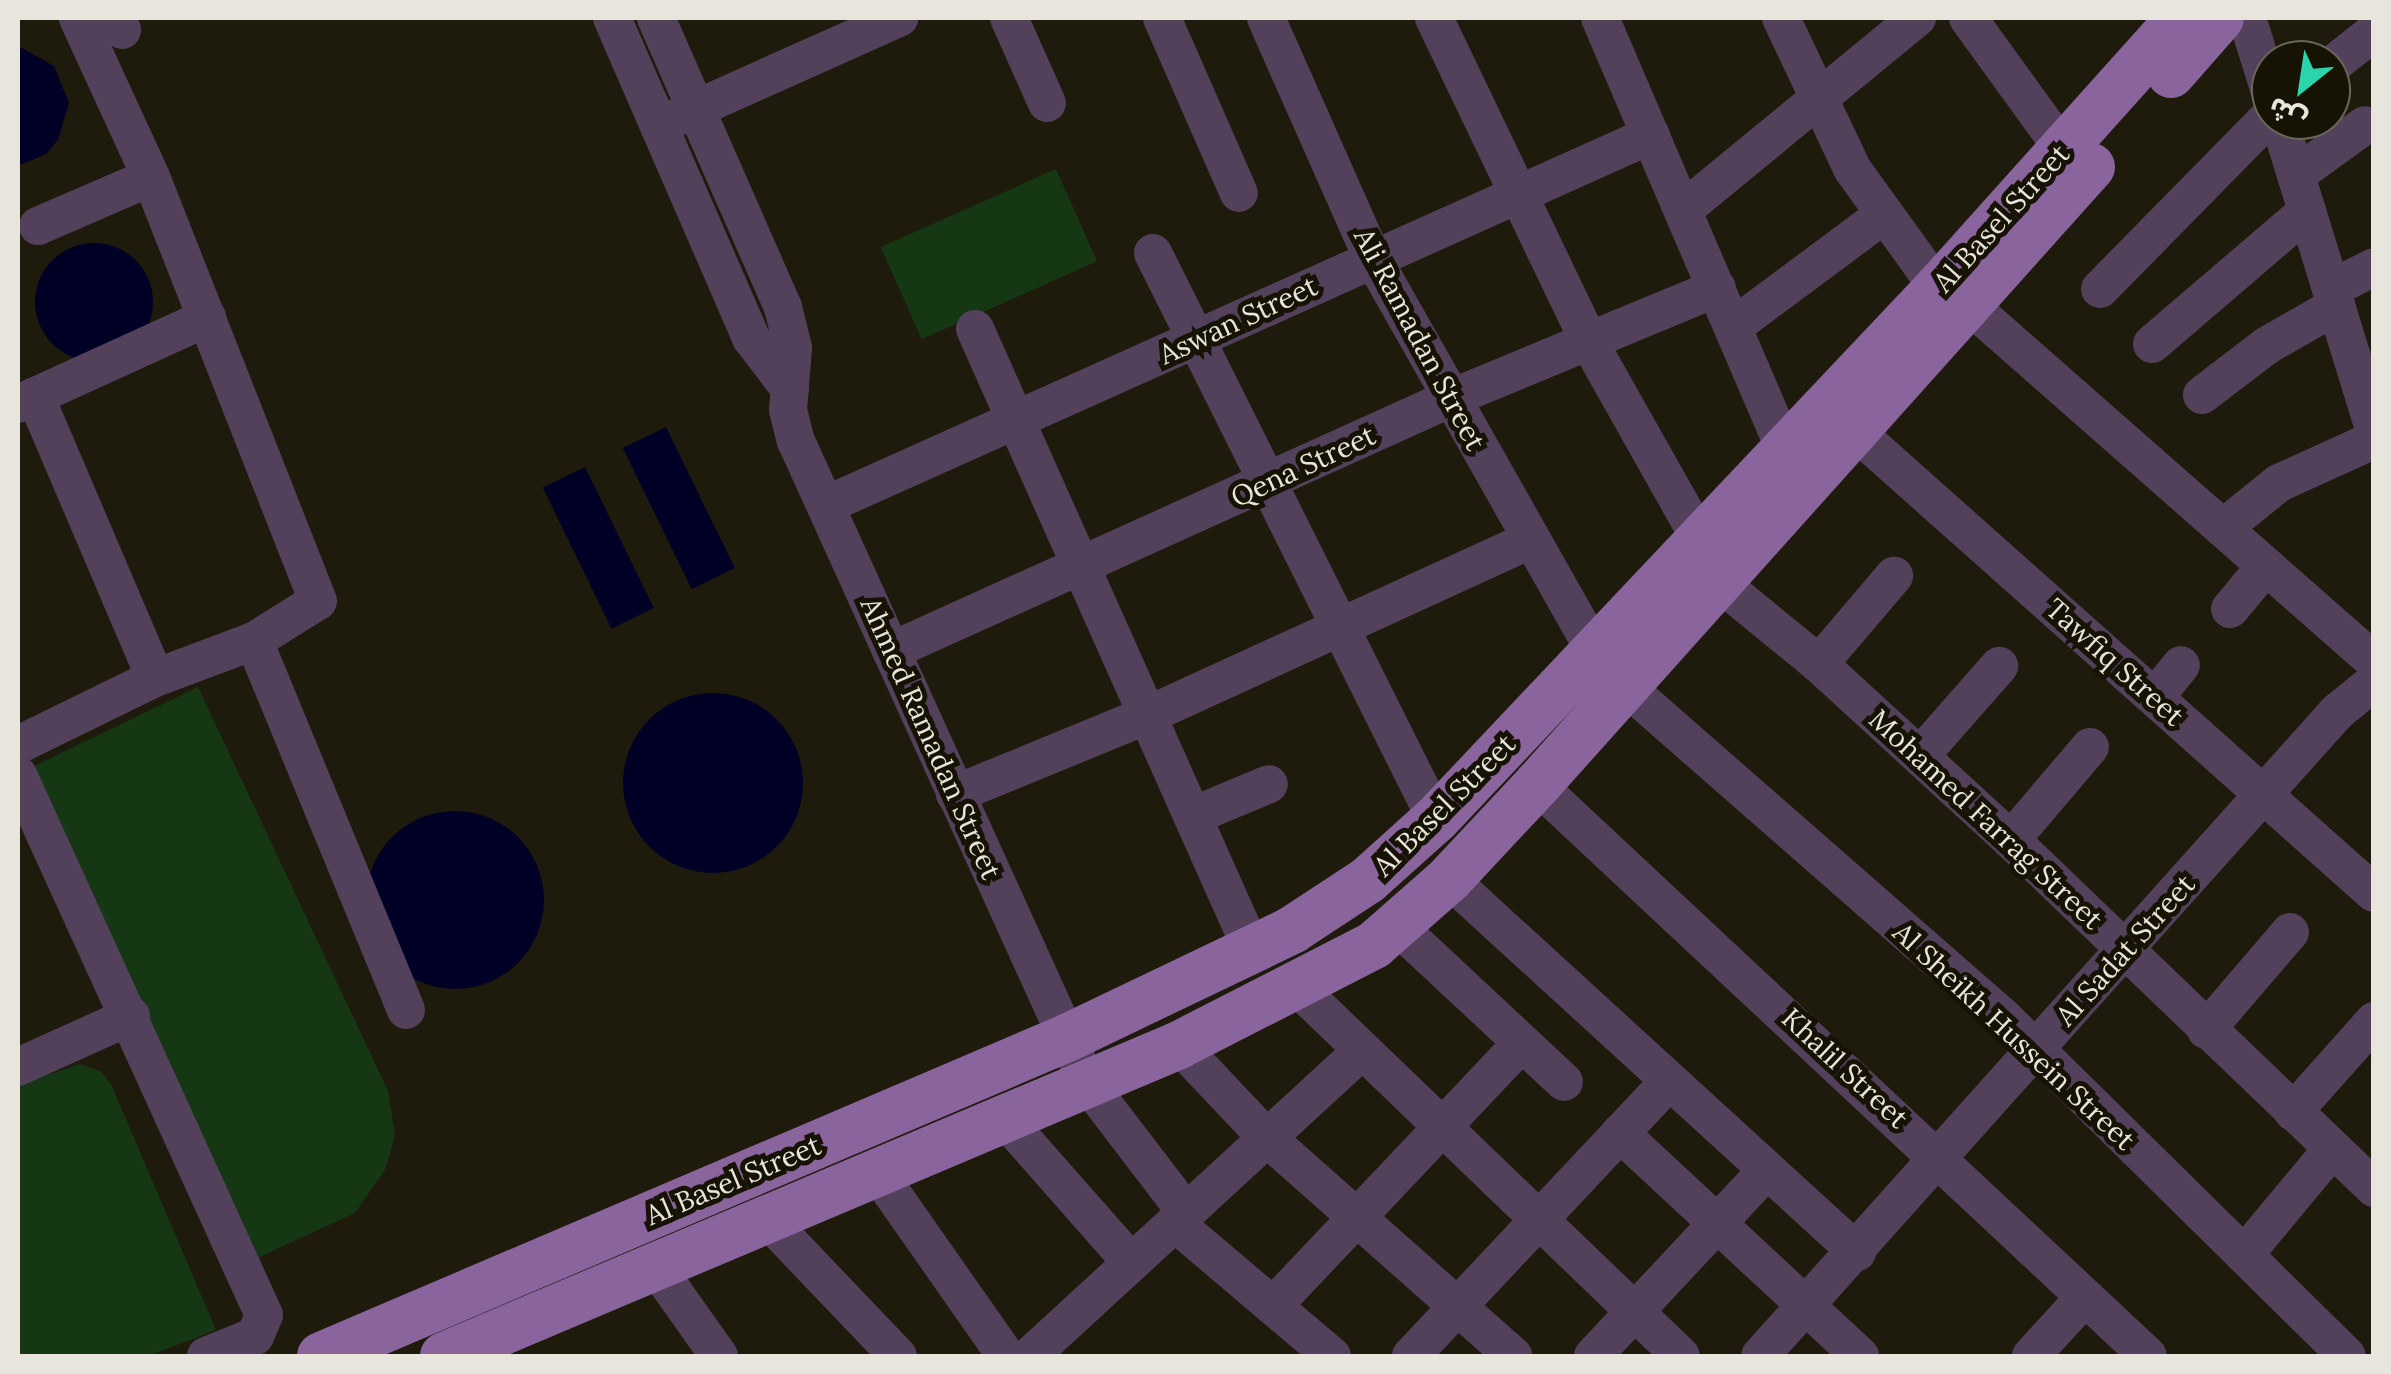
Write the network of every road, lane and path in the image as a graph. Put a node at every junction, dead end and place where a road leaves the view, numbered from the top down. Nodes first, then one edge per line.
1 (78, 18) edge
2 (612, 18) edge
3 (656, 18) edge
4 (899, 18) edge
5 (1008, 18) edge
6 (1162, 18) edge
7 (1266, 18) edge
8 (1434, 18) edge
9 (1780, 18) edge
10 (1918, 18) edge
11 (1968, 18) edge
12 (2189, 18) edge
13 (1612, 23) edge
14 (2374, 32) edge
15 (2351, 50) edge
16 (1819, 99) junction
17 (1047, 102) dead end
18 (696, 108) junction
19 (2364, 125) dead end
20 (658, 126) junction
21 (2251, 134) edge
22 (1651, 135) junction
23 (2285, 140) edge
24 (2063, 149) junction
25 (150, 178) junction
26 (1239, 193) dead end
27 (2302, 193) junction
28 (1515, 196) junction
29 (1684, 210) junction
30 (1882, 216) junction
31 (38, 226) dead end
32 (1153, 253) dead end
33 (1372, 257) junction
34 (2374, 267) edge
35 (1717, 288) junction
36 (2100, 289) dead end
37 (1954, 297) junction
38 (2334, 298) junction
39 (208, 318) junction
40 (1734, 326) junction
41 (975, 329) dead end
42 (1196, 340) junction
43 (1589, 342) junction
44 (2152, 344) dead end
45 (790, 389) junction
46 (2202, 395) dead end
47 (1449, 399) junction
48 (26, 400) edge
49 (1015, 422) junction
50 (2374, 428) edge
51 (1856, 432) junction
52 (2374, 440) edge
53 (1799, 464) junction
54 (1267, 482) junction
55 (826, 505) junction
56 (2224, 528) junction
57 (1532, 539) junction
58 (1700, 539) junction
59 (2266, 566) junction
60 (1078, 569) junction
61 (1894, 576) dead end
62 (1720, 583) junction
63 (2230, 609) dead end
64 (1339, 627) junction
65 (254, 641) junction
66 (1594, 650) junction
67 (891, 651) junction
68 (2374, 661) edge
69 (1819, 664) junction
70 (2181, 665) dead end
71 (1999, 666) dead end
72 (155, 678) junction
73 (2374, 682) edge
74 (1626, 687) junction
75 (2156, 698) junction
76 (1148, 715) junction
77 (18, 745) edge
78 (2090, 747) dead end
79 (1920, 756) junction
80 (18, 775) edge
81 (1269, 784) dead end
82 (1537, 785) junction
83 (955, 794) junction
84 (2263, 795) junction
85 (1195, 815) junction
86 (1436, 820) junction
87 (2011, 840) junction
88 (1449, 878) junction
89 (2374, 893) edge
90 (1398, 927) junction
91 (2290, 932) dead end
92 (1252, 950) junction
93 (2125, 950) junction
94 (1298, 988) junction
95 (406, 1010) dead end
96 (131, 1016) junction
97 (2374, 1021) edge
98 (2206, 1030) junction
99 (1067, 1038) junction
100 (1522, 1042) junction
101 (1178, 1045) junction
102 (2036, 1050) junction
103 (1362, 1051) junction
104 (18, 1067) edge
105 (1564, 1082) dead end
106 (1668, 1082) junction
107 (1088, 1084) junction
108 (2293, 1112) junction
109 (1004, 1118) junction
110 (1441, 1128) junction
111 (1620, 1133) junction
112 (1266, 1138) junction
113 (2332, 1149) junction
114 (1942, 1158) junction
115 (876, 1168) junction
116 (1766, 1172) junction
117 (2374, 1188) edge
118 (1180, 1217) junction
119 (766, 1218) junction
120 (1356, 1218) junction
121 (1538, 1221) junction
122 (1717, 1223) junction
123 (1857, 1252) junction
124 (2244, 1255) junction
125 (1131, 1262) junction
126 (656, 1266) junction
127 (470, 1292) junction
128 (2085, 1296) junction
129 (1273, 1306) junction
130 (1457, 1307) junction
131 (1808, 1307) junction
132 (1634, 1312) junction
133 (475, 1349) edge
134 (1031, 1354) edge
135 (892, 1355) edge
136 (206, 1356) edge
137 (321, 1356) edge
138 (719, 1356) edge
139 (1332, 1356) edge
140 (1411, 1356) edge
141 (1512, 1356) edge
142 (1592, 1356) edge
143 (1681, 1356) edge
144 (1760, 1356) edge
145 (1860, 1356) edge
146 (2031, 1356) edge
147 (2148, 1356) edge
148 (2348, 1356) edge

1 - 25 street
2 - 20 street
3 - 18 street, Ahmed Ramadan Street
4 - 18 street
5 - 17 street
6 - 26 street
7 - 33 street, Ali Ramadan Street
8 - 28 street
9 - 16 street
10 - 16 street
11 - 24 street
12 - 24 main road, Al Basel Street
12 - 37 main road, Al Basel Street
13 - 22 street
14 - 15 street
16 - 29 street
16 - 30 street
18 - 20 street
18 - 45 street, Ahmed Ramadan Street
19 - 27 street
20 - 45 street
21 - 36 street
22 - 28 street, Aswan Street
22 - 29 street
23 - 27 street
24 - 37 main road, Al Basel Street
25 - 31 street
25 - 39 street
27 - 38 street
27 - 44 street
28 - 33 street, Aswan Street
28 - 43 street
29 - 35 street
30 - 37 street
30 - 40 street
32 - 42 street
33 - 42 street, Aswan Street
33 - 47 street, Ali Ramadan Street
34 - 38 street
35 - 40 street
35 - 43 street, Qena Street
37 - 51 main road, Al Basel Street
37 - 53 main road, Al Basel Street
37 - 56 street
38 - 46 street
38 - 50 street
39 - 48 street
39 - 65 street
40 - 53 street
41 - 49 street
42 - 49 street, Aswan Street
42 - 54 street
43 - 47 street, Qena Street
43 - 58 street
45 - 55 street, Ahmed Ramadan Street
47 - 54 street, Qena Street
47 - 57 street, Ali Ramadan Street
48 - 72 street
49 - 55 street, Aswan Street
49 - 60 street
51 - 53 main road, Al Basel Street
51 - 75 street, Tawfiq Street
52 - 56 street
53 - 58 main road, Al Basel Street
53 - 62 main road, Al Basel Street
54 - 60 street, Qena Street
54 - 64 street
55 - 67 street, Ahmed Ramadan Street
56 - 59 street
57 - 64 street
57 - 66 street, Ali Ramadan Street
58 - 66 main road, Al Basel Street
59 - 63 street
59 - 68 street
60 - 67 street, Qena Street
60 - 76 street
61 - 69 street
62 - 69 street, Mohamed Farrag Street
62 - 74 main road, Al Basel Street
64 - 76 street
64 - 86 street
65 - 72 street
65 - 95 street
66 - 86 main road, Al Basel Street
67 - 83 street, Ahmed Ramadan Street
69 - 79 street, Mohamed Farrag Street
70 - 75 street
71 - 79 street
72 - 77 street
73 - 84 street, Al Sadat Street
74 - 82 main road, Al Basel Street
74 - 102 street, Al Sheikh Hussein Street
75 - 84 street, Tawfiq Street
76 - 83 street
76 - 85 street
78 - 87 street
79 - 87 street, Mohamed Farrag Street
80 - 96 street
81 - 85 street
82 - 88 main road, Al Basel Street
82 - 114 street, Khalil Street
83 - 99 street, Ahmed Ramadan Street
84 - 89 street, Tawfiq Street
84 - 93 street, Al Sadat Street
85 - 92 street
86 - 92 main road, Al Basel Street
87 - 93 street, Mohamed Farrag Street
88 - 90 main road, Al Basel Street
88 - 106 street
90 - 94 main road, Al Basel Street
90 - 100 street
91 - 98 street
92 - 99 main road, Al Basel Street
93 - 98 street, Mohamed Farrag Street
93 - 102 street, Al Sadat Street
94 - 101 main road, Al Basel Street
94 - 103 street
96 - 104 street
96 - 136 street
97 - 108 street
98 - 108 street, Mohamed Farrag Street
99 - 107 street, Ahmed Ramadan Street
99 - 127 main road, Al Basel Street
100 - 105 street
100 - 110 street
101 - 107 main road, Al Basel Street
101 - 112 street
102 - 114 street, Al Sadat Street
102 - 124 street, Al Sheikh Hussein Street
103 - 110 street
103 - 112 street
106 - 111 street
106 - 116 street
107 - 109 main road, Al Basel Street
107 - 118 street, Ahmed Ramadan Street
108 - 113 street, Mohamed Farrag Street
109 - 115 main road, Al Basel Street
109 - 125 street
110 - 120 street
110 - 121 street
111 - 121 street
111 - 122 street
112 - 118 street
112 - 120 street
113 - 117 street, Mohamed Farrag Street
113 - 124 street
114 - 123 street, Al Sadat Street
114 - 128 street, Khalil Street
115 - 119 main road, Al Basel Street
115 - 134 street
116 - 122 street
116 - 123 street
118 - 125 street
118 - 129 street, Ahmed Ramadan Street
119 - 126 main road, Al Basel Street
119 - 135 street
120 - 129 street
120 - 130 street
121 - 130 street
121 - 132 street
122 - 131 street
122 - 132 street
123 - 131 street, Al Sadat Street
124 - 148 street, Al Sheikh Hussein Street
125 - 134 street
126 - 133 main road, Al Basel Street
126 - 138 street
127 - 133 main road
127 - 137 main road, Al Basel Street
128 - 146 street
128 - 147 street, Khalil Street
129 - 139 street, Ahmed Ramadan Street
130 - 140 street
130 - 141 street
131 - 144 street, Al Sadat Street
131 - 145 street
132 - 142 street
132 - 143 street

